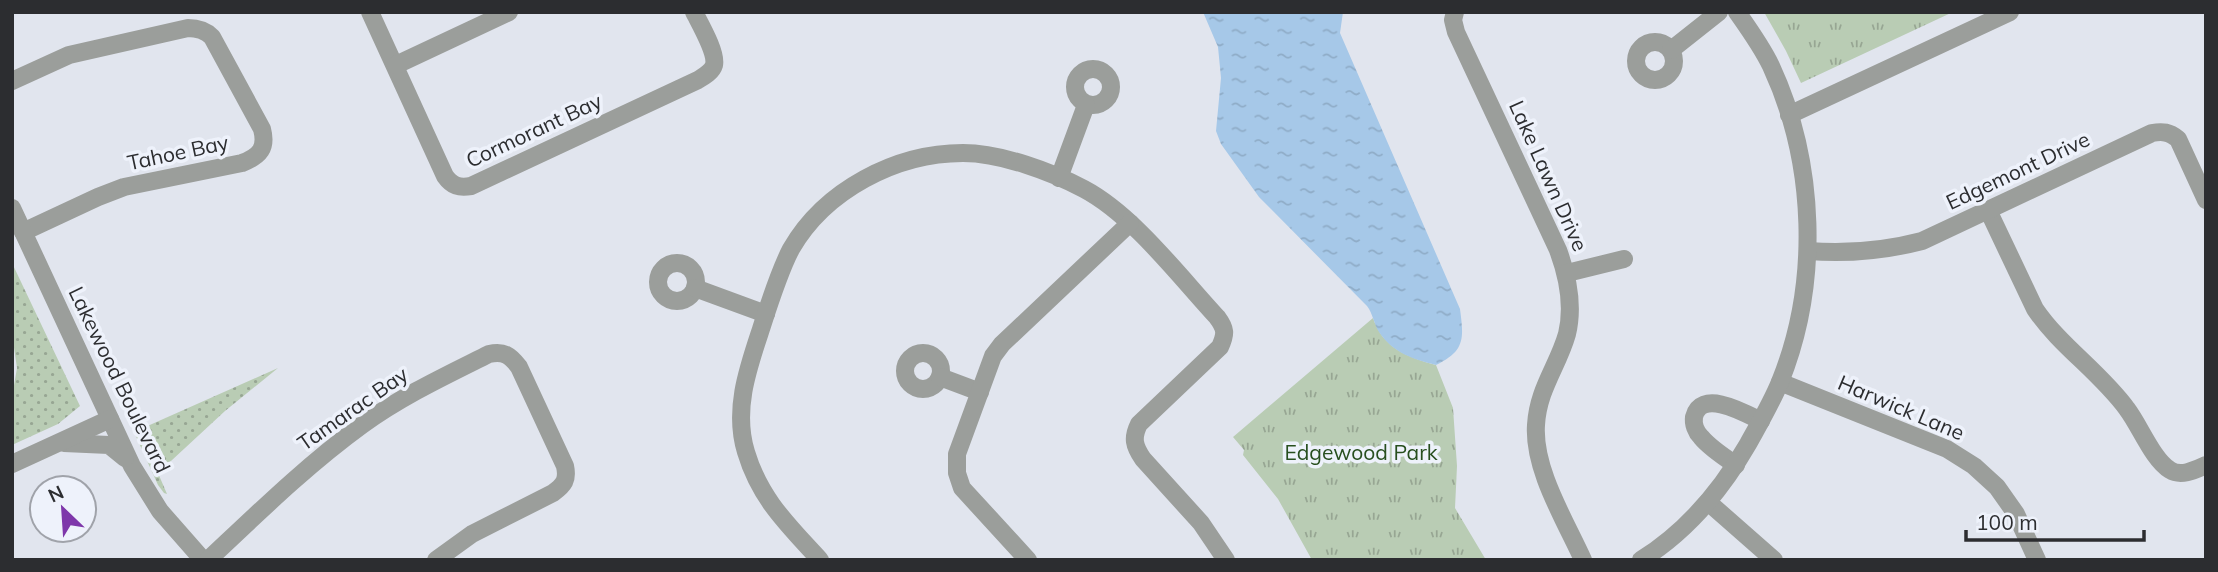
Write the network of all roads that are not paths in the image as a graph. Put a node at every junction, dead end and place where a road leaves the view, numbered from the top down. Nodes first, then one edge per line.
1 (370, 12) edge
2 (509, 12) edge
3 (694, 12) edge
4 (1455, 12) edge
5 (1719, 12) edge
6 (1737, 12) edge
7 (2010, 12) edge
8 (1671, 50) dead end
9 (396, 65) junction
10 (12, 81) edge
11 (1086, 105) dead end
12 (1789, 115) junction
13 (1059, 178) junction
14 (2206, 200) edge
15 (12, 208) edge
16 (1988, 210) junction
17 (1130, 223) junction
18 (23, 232) junction
19 (1808, 251) junction
20 (1624, 259) dead end
21 (1567, 273) junction
22 (695, 288) dead end
23 (766, 314) junction
24 (940, 377) dead end
25 (1780, 382) junction
26 (980, 392) junction
27 (110, 419) junction
28 (1761, 421) junction
29 (58, 443) junction
30 (12, 464) edge
31 (1736, 465) junction
32 (2206, 465) edge
33 (132, 466) junction
34 (1708, 502) junction
35 (206, 560) edge
36 (436, 560) edge
37 (820, 560) edge
38 (1028, 560) edge
39 (1226, 560) edge
40 (1583, 560) edge
41 (1641, 560) edge
42 (1774, 560) edge
43 (2037, 560) edge

1 - 9 street, Cormorant Bay
2 - 9 street
3 - 9 street, Cormorant Bay
4 - 21 street, Lake Lawn Drive
5 - 8 street
6 - 12 street
7 - 12 street
10 - 18 street, Tahoe Bay
11 - 13 street
12 - 19 street
13 - 17 street
13 - 23 street
14 - 16 street, Edgemont Drive
15 - 18 street, Lakewood Boulevard
16 - 19 street, Edgemont Drive
16 - 32 street
17 - 26 street
17 - 39 street
18 - 27 street, Lakewood Boulevard
19 - 25 street
20 - 21 street
21 - 40 street, Lake Lawn Drive
22 - 23 street
23 - 37 street
24 - 26 street
25 - 28 street
25 - 43 street, Harwick Lane
26 - 38 street
27 - 29 street
27 - 33 street, Lakewood Boulevard
28 - 31 street
28 - 31 street
29 - 30 street
29 - 33 street
31 - 34 street
33 - 35 street, Lakewood Boulevard
34 - 41 street
34 - 42 street
35 - 36 street, Tamarac Bay

